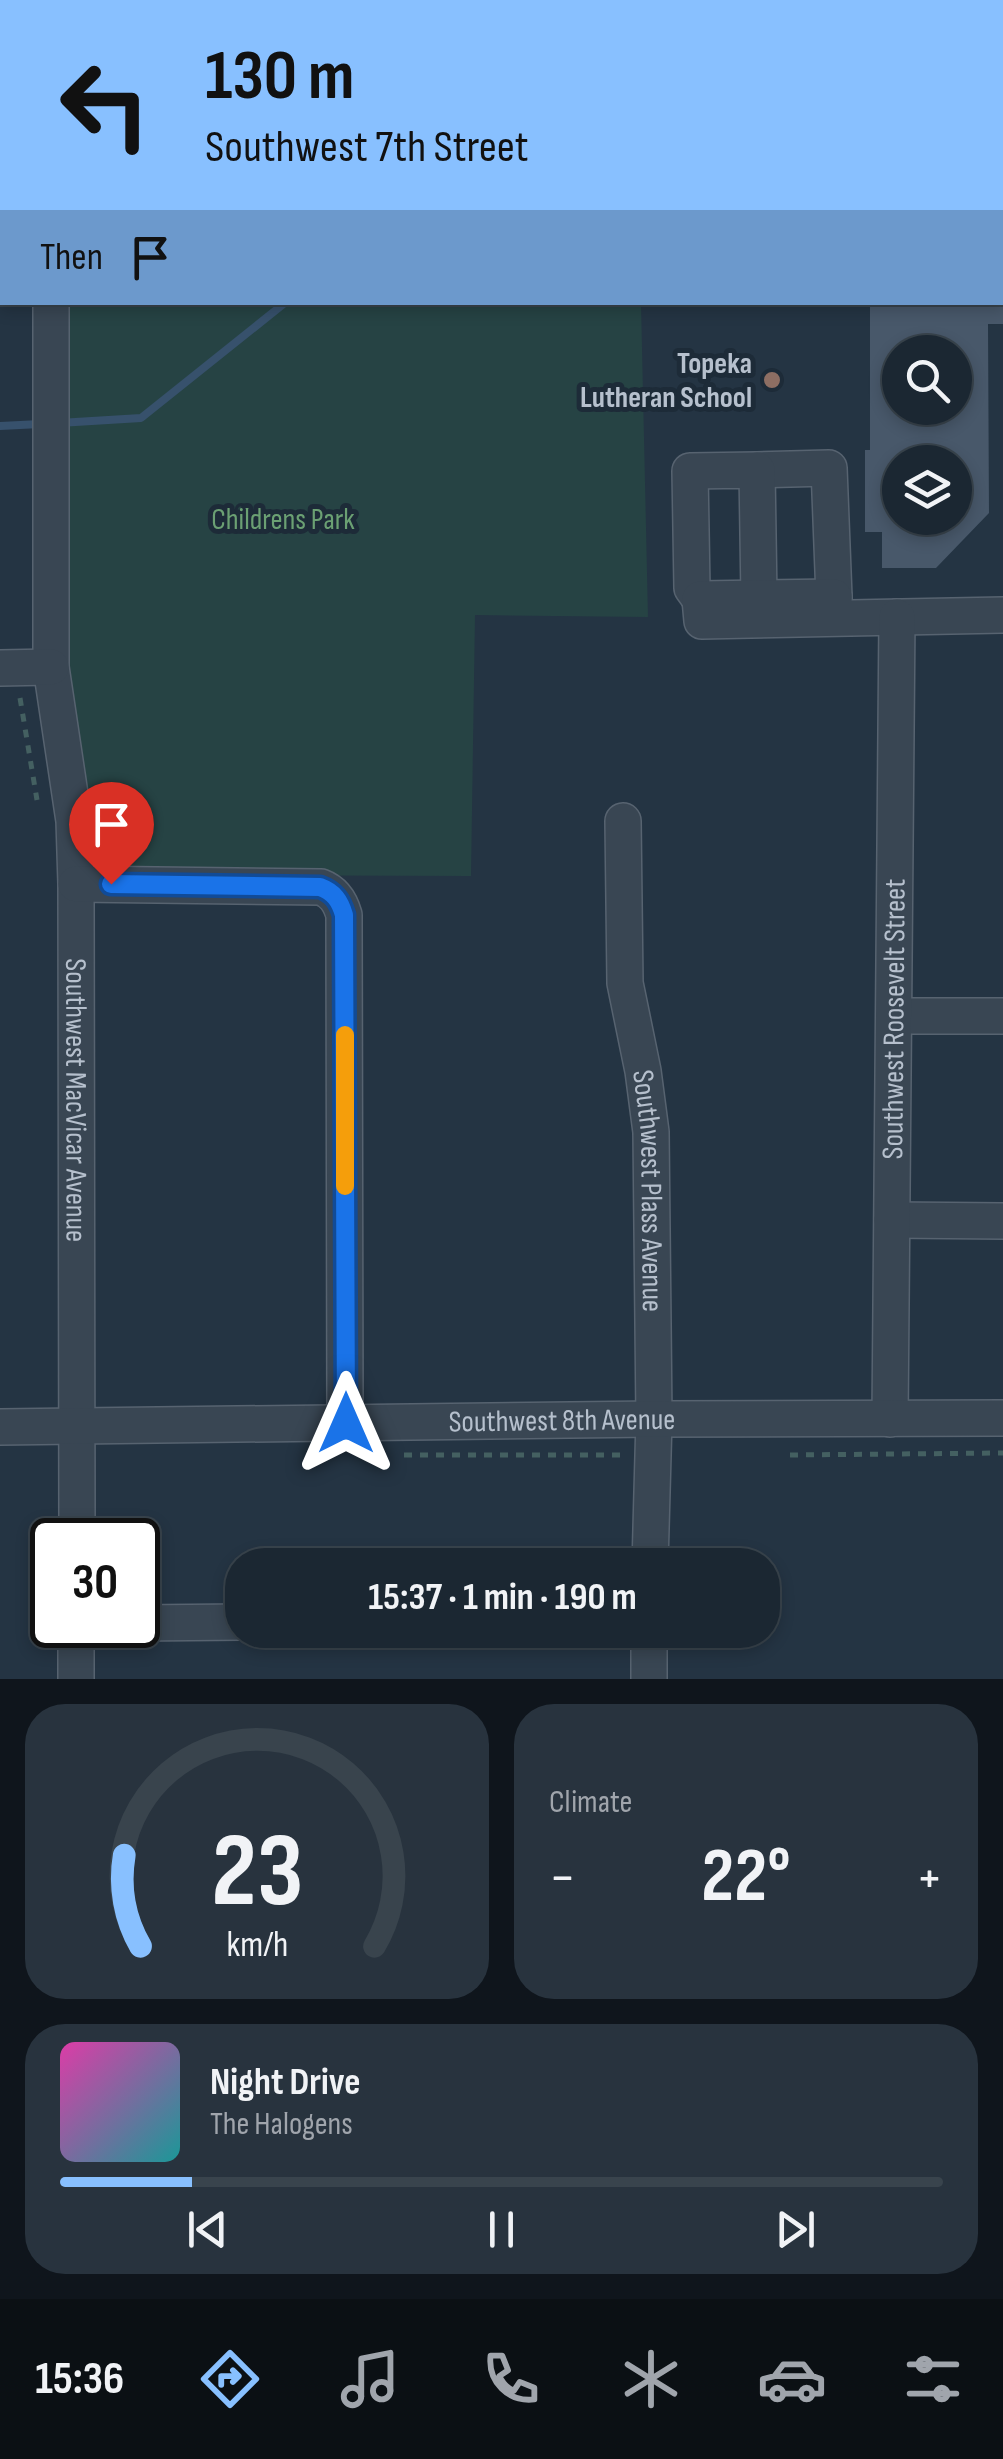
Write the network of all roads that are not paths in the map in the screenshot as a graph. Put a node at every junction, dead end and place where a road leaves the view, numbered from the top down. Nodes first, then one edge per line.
1 (52, 305) edge
2 (756, 470) junction
3 (759, 598) junction
4 (834, 607) junction
5 (701, 610) junction
6 (1003, 616) edge
7 (897, 617) junction
8 (24, 667) edge
9 (623, 822) dead end
10 (76, 884) junction
11 (894, 1016) junction
12 (1003, 1016) edge
13 (892, 1220) junction
14 (1003, 1221) edge
15 (1003, 1418) edge
16 (654, 1419) junction
17 (890, 1419) junction
18 (346, 1423) junction
19 (0, 1427) edge
20 (79, 1427) junction
21 (77, 1518) edge
22 (650, 1548) edge
23 (225, 1622) edge
24 (160, 1623) edge
25 (76, 1648) edge
26 (649, 1648) edge
27 (76, 1679) edge
28 (649, 1679) edge

1 - 8 street, Southwest MacVicar Avenue
2 - 3 street
2 - 4 street
2 - 5 street
3 - 4 street
3 - 5 street
4 - 5 street
4 - 7 street
6 - 7 street
7 - 11 street, Southwest Roosevelt Street
8 - 10 street, Southwest MacVicar Avenue
9 - 16 street, Southwest Plass Avenue
10 - 18 street
10 - 20 street, Southwest MacVicar Avenue
11 - 12 street
11 - 13 street, Southwest Roosevelt Street
13 - 14 street
13 - 17 street, Southwest Roosevelt Street
15 - 17 street, Southwest 8th Avenue
16 - 17 street, Southwest 8th Avenue
16 - 18 street, Southwest 8th Avenue
16 - 22 street, Southwest Plass Avenue
18 - 20 street, Southwest 8th Avenue
19 - 20 street, Southwest 8th Avenue
20 - 21 street, Southwest MacVicar Avenue
23 - 24 street
25 - 27 street
26 - 28 street

